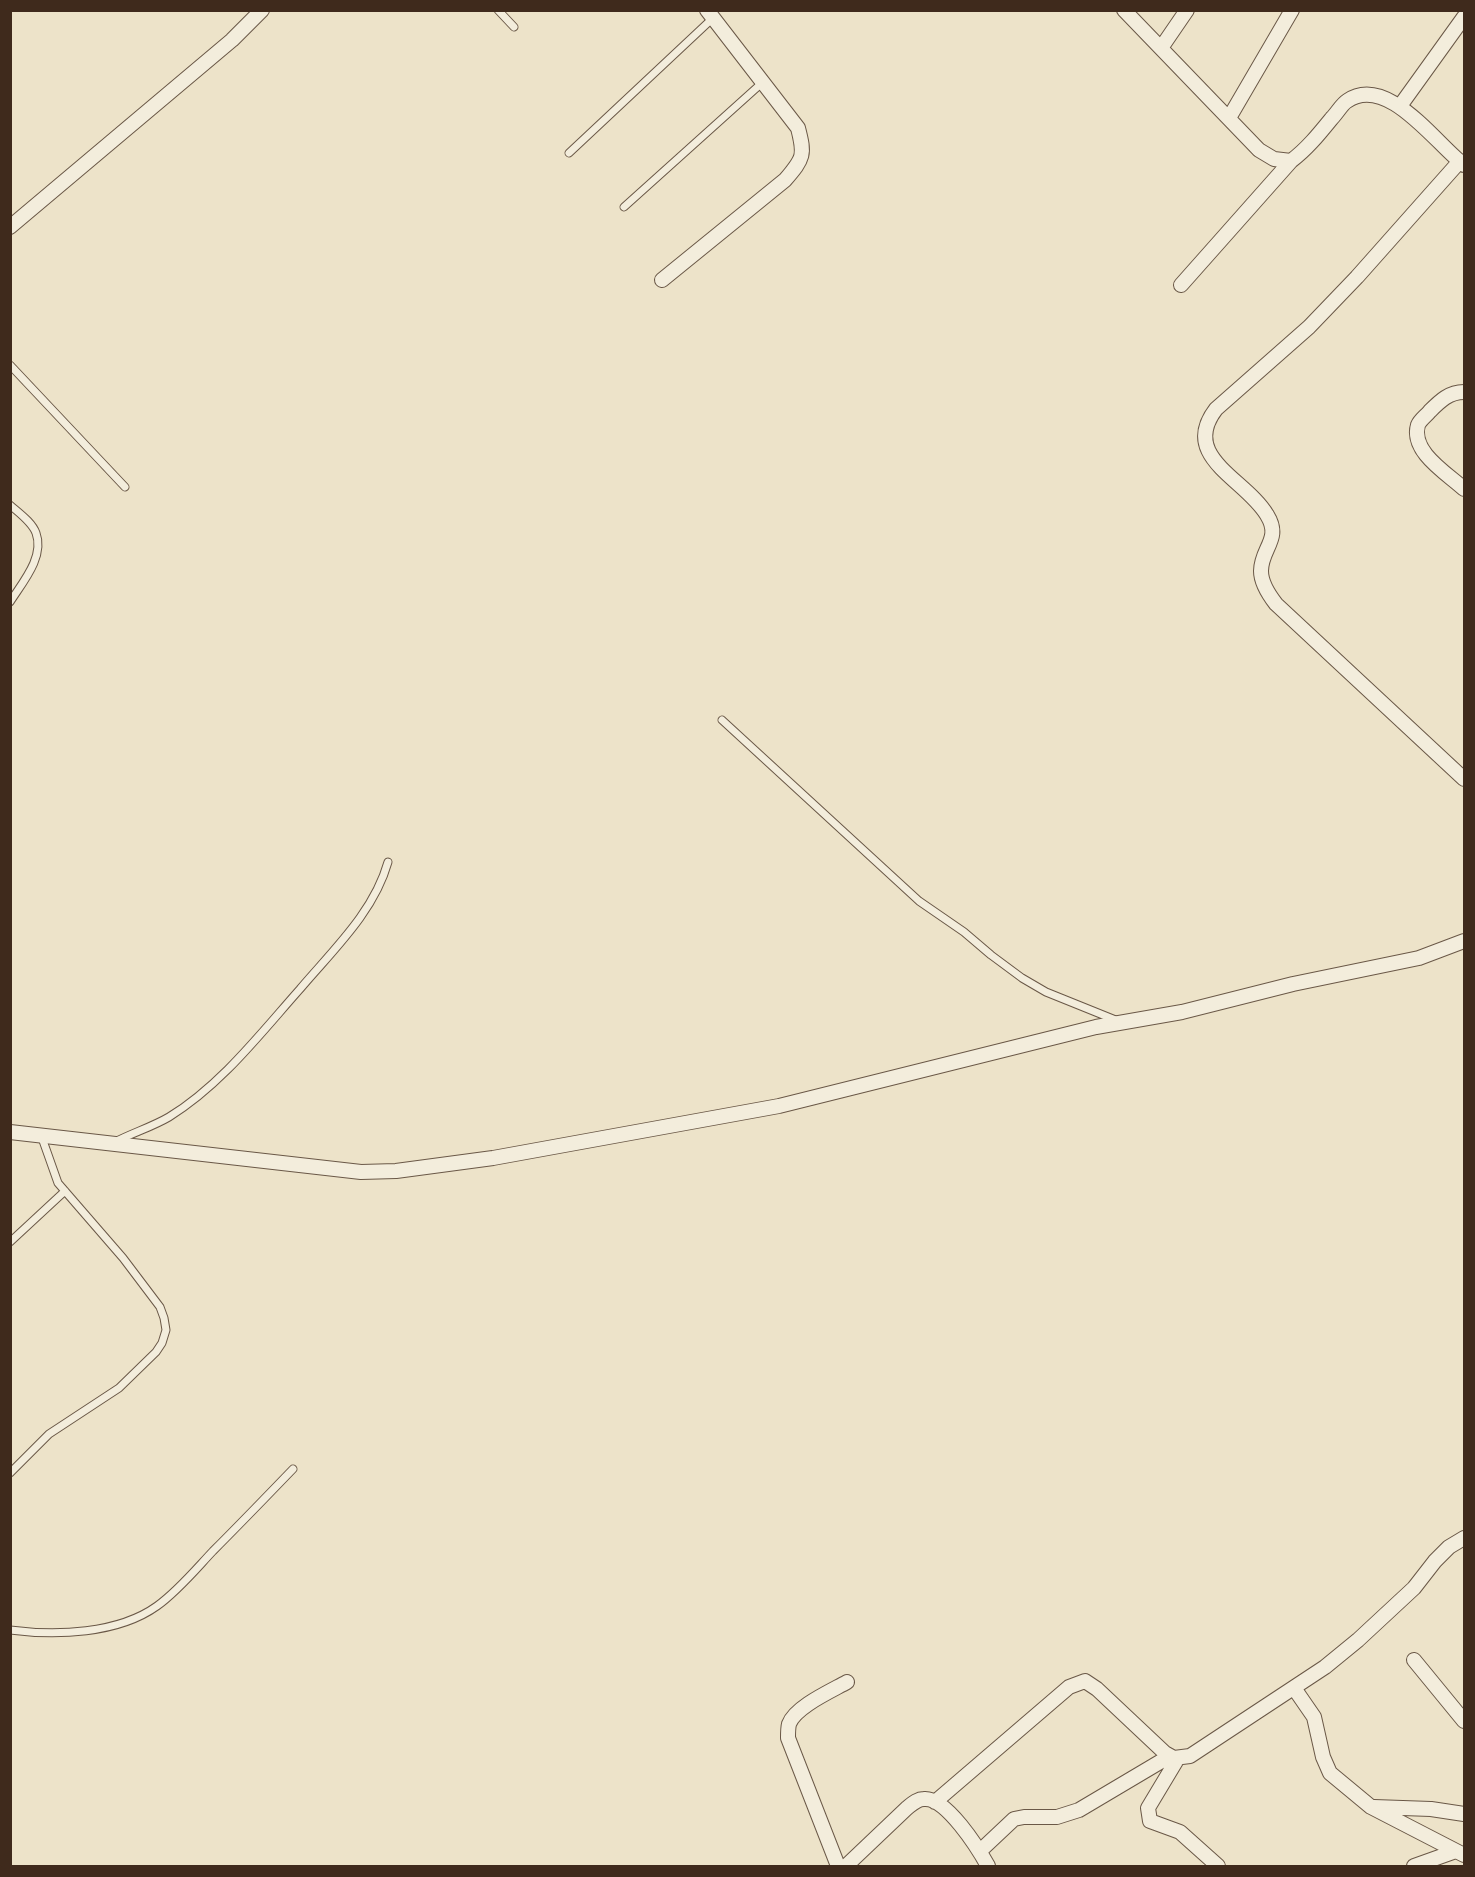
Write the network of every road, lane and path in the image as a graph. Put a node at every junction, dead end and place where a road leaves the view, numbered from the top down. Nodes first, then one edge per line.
1 (262, 10) edge
2 (498, 10) edge
3 (1124, 10) edge
4 (1186, 10) edge
5 (1292, 10) edge
6 (710, 14) edge
7 (1464, 17) edge
8 (514, 27) dead end
9 (1161, 48) junction
10 (763, 82) junction
11 (1400, 105) junction
12 (1229, 118) junction
13 (569, 153) dead end
14 (1291, 161) junction
15 (1462, 163) edge
16 (624, 207) dead end
17 (10, 227) edge
18 (662, 280) dead end
19 (1181, 285) dead end
20 (10, 365) edge
21 (1464, 392) edge
22 (125, 488) dead end
23 (1464, 489) edge
24 (10, 505) edge
25 (10, 602) edge
26 (722, 720) dead end
27 (1464, 779) edge
28 (388, 862) dead end
29 (1464, 942) edge
30 (1121, 1022) junction
31 (10, 1132) edge
32 (41, 1135) junction
33 (111, 1143) junction
34 (64, 1191) junction
35 (10, 1242) edge
36 (293, 1468) dead end
37 (10, 1473) edge
38 (1464, 1538) edge
39 (10, 1630) edge
40 (1414, 1660) dead end
41 (847, 1682) dead end
42 (1294, 1689) junction
43 (1464, 1721) edge
44 (1174, 1757) junction
45 (935, 1802) junction
46 (1371, 1807) junction
47 (1464, 1815) edge
48 (980, 1851) junction
49 (1460, 1853) edge
50 (838, 1866) edge
51 (846, 1866) edge
52 (988, 1866) edge
53 (1218, 1866) edge
54 (1414, 1866) edge

1 - 17 street
2 - 8 lane
3 - 9 street
4 - 9 street
5 - 12 street
6 - 10 street
6 - 13 lane
7 - 11 street
9 - 12 street
10 - 16 lane
10 - 18 street
11 - 14 street
11 - 15 street
12 - 14 street
14 - 19 street
15 - 27 street
20 - 22 lane
21 - 23 street
24 - 25 lane
26 - 30 lane
28 - 33 lane
29 - 30 street
30 - 33 street
31 - 32 street
32 - 33 street
32 - 34 lane
34 - 35 lane
34 - 37 lane
36 - 39 lane
38 - 42 street
40 - 43 street
41 - 50 street
42 - 44 street
42 - 46 street
44 - 45 street
44 - 48 street
44 - 53 street
45 - 48 street
45 - 51 street
46 - 47 street
46 - 49 street
48 - 52 street
49 - 54 street

